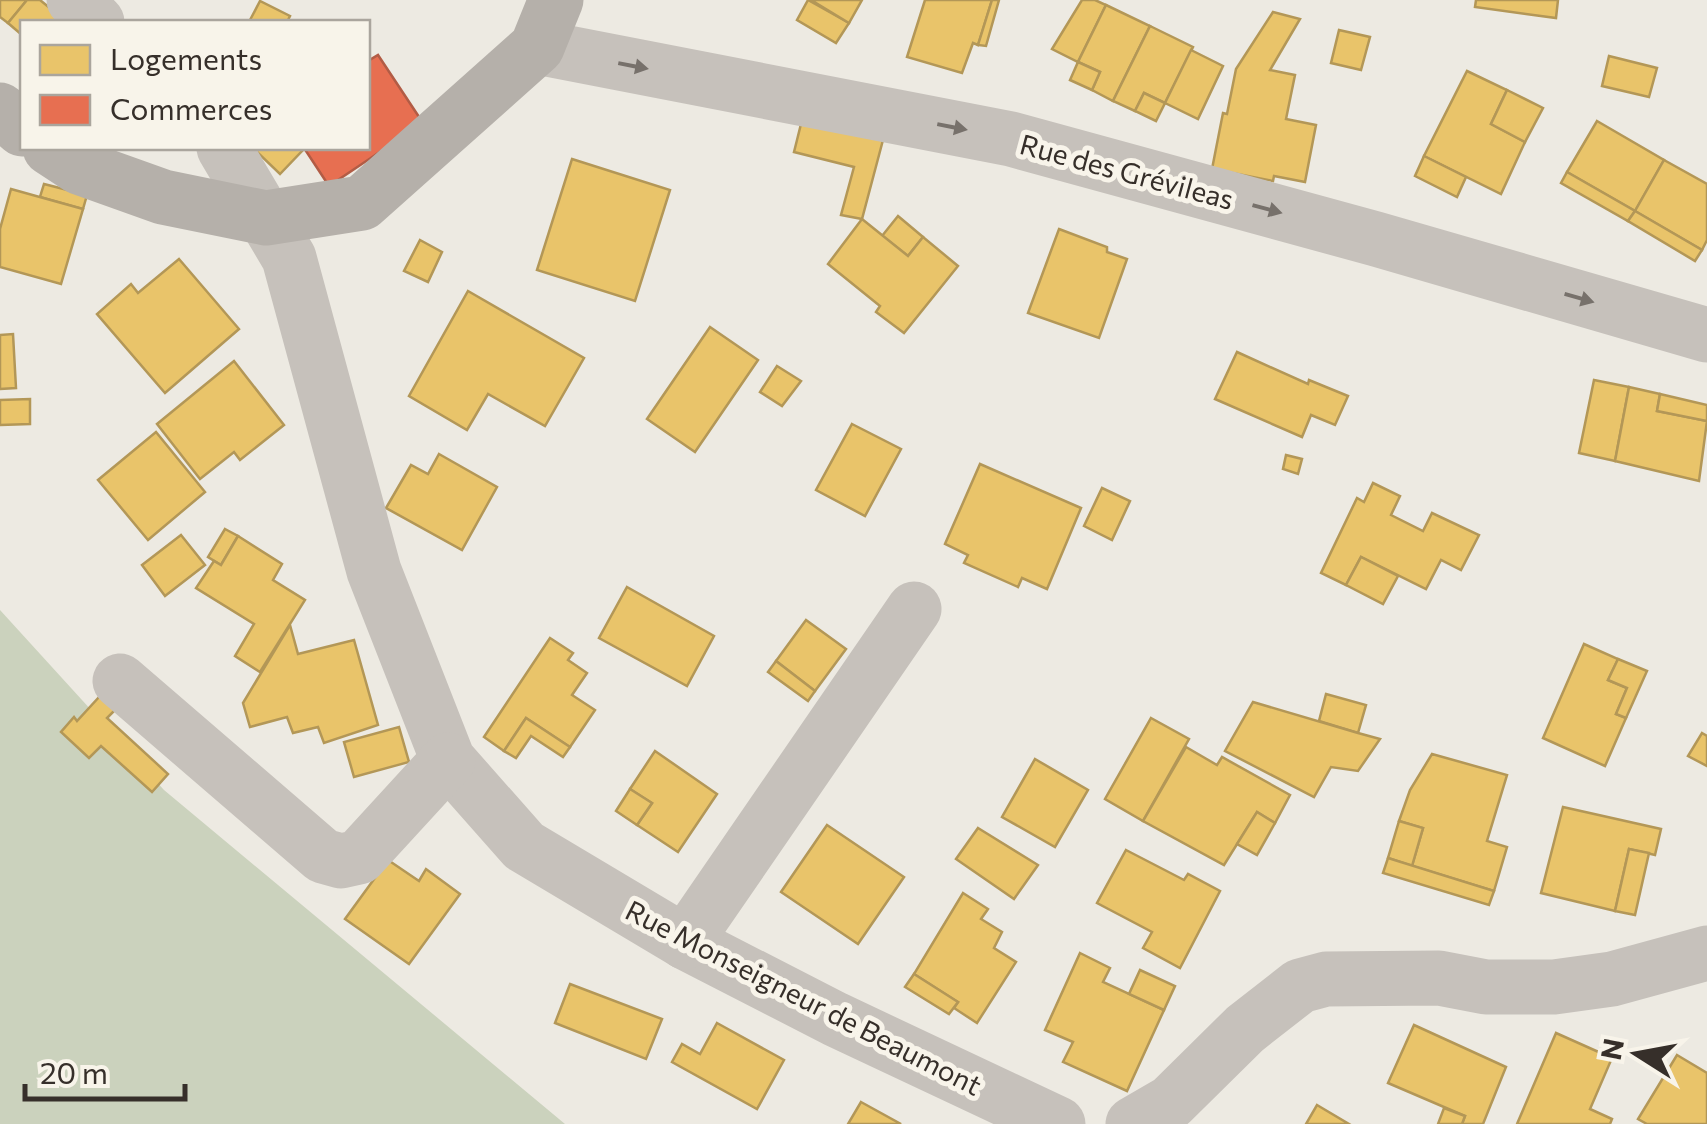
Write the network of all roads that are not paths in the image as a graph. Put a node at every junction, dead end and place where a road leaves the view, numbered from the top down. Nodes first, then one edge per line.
1 (74, 0) edge
2 (95, 20) edge
3 (546, 24) edge
4 (0, 110) edge
5 (20, 127) edge
6 (53, 150) edge
7 (225, 150) edge
8 (266, 218) junction
9 (1707, 335) edge
10 (914, 608) dead end
11 (120, 681) dead end
12 (448, 760) junction
13 (685, 942) junction
14 (1707, 953) edge
15 (1058, 1124) edge
16 (1132, 1124) edge

1 - 2 street
3 - 8 main road
3 -> 9 street, Rue des Grévileas
4 - 5 main road
6 - 8 main road
7 - 8 street, Rue Monseigneur de Beaumont
8 - 12 street, Rue Monseigneur de Beaumont
10 - 13 street
11 - 12 street
12 - 13 street, Rue Monseigneur de Beaumont
13 - 15 street, Rue Monseigneur de Beaumont
14 - 16 street

